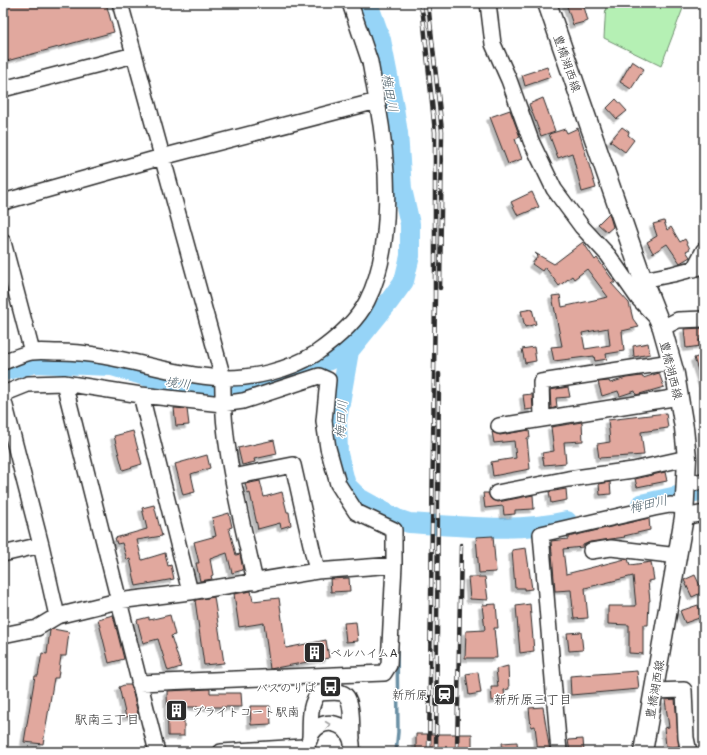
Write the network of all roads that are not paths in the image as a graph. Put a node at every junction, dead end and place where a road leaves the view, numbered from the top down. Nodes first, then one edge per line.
1 (120, 3) edge
2 (350, 3) edge
3 (488, 3) edge
4 (547, 3) edge
5 (134, 55) junction
6 (3, 89) edge
7 (377, 102) junction
8 (162, 157) junction
9 (3, 202) edge
10 (3, 242) edge
11 (704, 250) edge
12 (699, 267) edge
13 (643, 280) junction
14 (704, 319) edge
15 (661, 324) junction
16 (32, 352) junction
17 (3, 362) edge
18 (671, 362) junction
19 (223, 378) junction
20 (64, 383) junction
21 (3, 394) edge
22 (141, 395) junction
23 (679, 397) junction
24 (3, 398) edge
25 (222, 404) junction
26 (542, 419) junction
27 (499, 426) dead end
28 (687, 458) junction
29 (233, 477) junction
30 (704, 481) edge
31 (497, 493) dead end
32 (685, 499) junction
33 (704, 513) edge
34 (41, 546) junction
35 (591, 551) dead end
36 (3, 554) edge
37 (678, 556) junction
38 (394, 565) junction
39 (317, 571) junction
40 (255, 582) junction
41 (190, 592) junction
42 (118, 601) junction
43 (57, 616) junction
44 (3, 635) edge
45 (139, 683) junction
46 (653, 691) junction
47 (352, 745) edge
48 (308, 746) edge
49 (157, 752) edge
50 (221, 752) edge
51 (559, 752) edge
52 (643, 752) edge
53 (689, 752) edge

1 - 5 street
2 - 7 street
3 - 15 street
4 - 13 main road, 豊橋湖西線
5 - 6 street
5 - 8 street
7 - 8 street
7 - 19 street
8 - 9 street
8 - 19 street
10 - 16 street
11 - 12 street
12 - 13 street
13 - 15 main road, 豊橋湖西線
14 - 15 street
15 - 18 main road, 豊橋湖西線
16 - 17 street
16 - 19 street
18 - 23 main road, 豊橋湖西線
18 - 26 street
19 - 25 street
20 - 21 street
20 - 22 street
20 - 42 street
22 - 25 street
22 - 41 street
23 - 26 street
23 - 28 main road, 豊橋湖西線
24 - 34 street
25 - 29 street
25 - 38 street
26 - 27 street
28 - 31 street
28 - 32 main road, 豊橋湖西線
29 - 39 street
29 - 40 street
30 - 32 street
32 - 33 street
32 - 37 main road, 豊橋湖西線
32 - 51 street
34 - 36 street
34 - 43 street
35 - 37 street
37 - 46 main road, 豊橋湖西線
38 - 39 street
38 - 45 street
39 - 40 street
40 - 41 street
41 - 42 street
42 - 43 street
42 - 45 street
43 - 44 street
45 - 49 street
46 - 52 main road, 豊橋湖西線
46 - 53 street
48 -> 47 street
47 - 48 street
48 - 50 street

